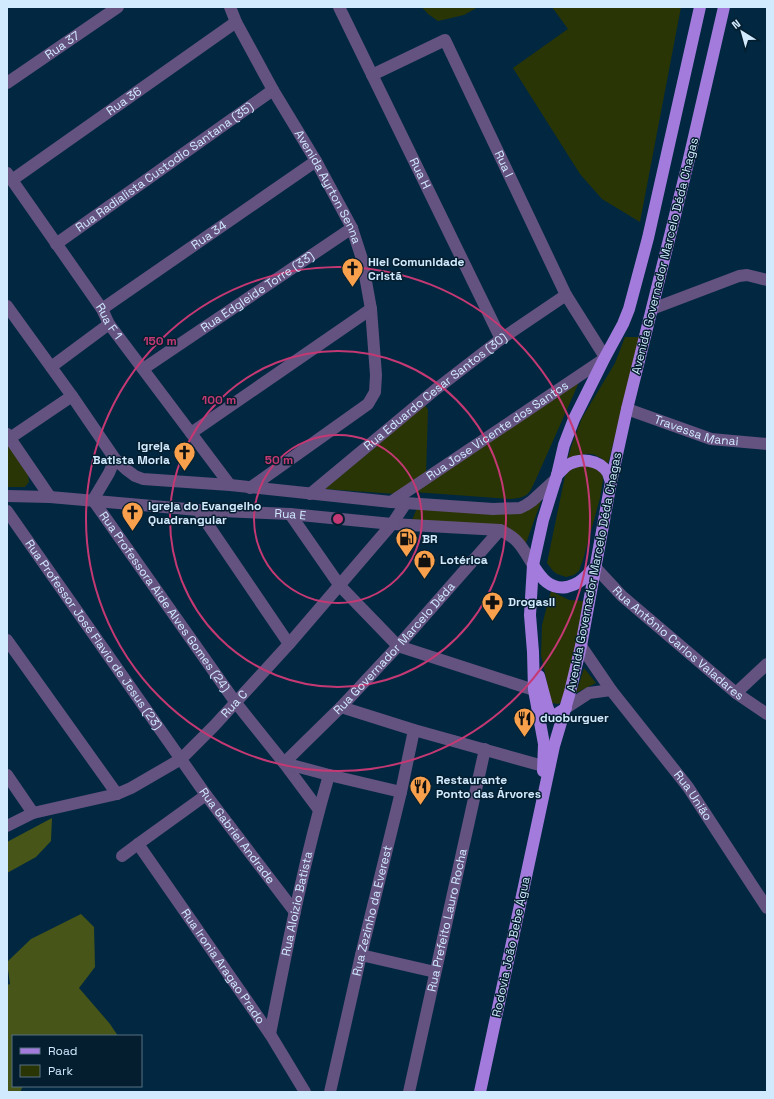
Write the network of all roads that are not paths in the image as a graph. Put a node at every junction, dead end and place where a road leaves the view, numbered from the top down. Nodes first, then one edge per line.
1 (118, 7) edge
2 (230, 7) edge
3 (339, 7) edge
4 (700, 7) edge
5 (724, 7) edge
6 (236, 22) junction
7 (372, 75) junction
8 (7, 83) edge
9 (273, 90) junction
10 (316, 161) junction
11 (10, 177) edge
12 (352, 228) junction
13 (56, 244) junction
14 (767, 280) edge
15 (566, 295) junction
16 (7, 306) edge
17 (102, 309) junction
18 (371, 309) junction
19 (652, 309) junction
20 (109, 324) junction
21 (502, 339) junction
22 (604, 358) junction
23 (51, 367) junction
24 (143, 369) junction
25 (72, 396) junction
26 (627, 409) junction
27 (191, 432) junction
28 (9, 436) edge
29 (767, 444) edge
30 (115, 459) junction
31 (556, 477) junction
32 (611, 482) junction
33 (230, 485) junction
34 (250, 488) junction
35 (310, 494) junction
36 (7, 496) edge
37 (50, 497) junction
38 (93, 500) junction
39 (392, 502) junction
40 (406, 503) junction
41 (7, 510) edge
42 (198, 510) junction
43 (290, 514) junction
44 (392, 524) junction
45 (500, 530) junction
46 (533, 565) junction
47 (595, 567) junction
48 (340, 586) junction
49 (7, 640) edge
50 (289, 644) junction
51 (398, 646) junction
52 (581, 646) junction
53 (533, 652) junction
54 (767, 664) edge
55 (534, 690) junction
56 (611, 690) junction
57 (736, 693) junction
58 (236, 703) junction
59 (341, 707) junction
60 (566, 708) junction
61 (767, 714) edge
62 (414, 730) junction
63 (485, 749) junction
64 (181, 759) junction
65 (284, 763) junction
66 (543, 766) junction
67 (7, 775) edge
68 (329, 775) junction
69 (402, 792) junction
70 (117, 794) junction
71 (206, 795) junction
72 (542, 803) junction
73 (319, 810) junction
74 (33, 813) junction
75 (7, 826) edge
76 (138, 844) junction
77 (122, 856) dead end
78 (767, 908) edge
79 (295, 912) junction
80 (361, 955) junction
81 (435, 972) junction
82 (270, 1034) junction
83 (305, 1092) edge
84 (330, 1092) edge
85 (409, 1092) edge
86 (480, 1092) edge

1 - 8 street, Rua 37
2 - 6 street, Avenida Ayrton Senna
3 - 7 street, Rua H
4 - 22 main road, Avenida Governador Marcelo Déda Chagas
5 - 19 main road, Avenida Governador Marcelo Déda Chagas
6 - 9 street, Avenida Ayrton Senna
6 - 11 street, Rua 36
7 - 15 street, Rua I
7 - 21 street, Rua H
9 - 10 street, Avenida Ayrton Senna
9 - 13 street, Rua Radialista Custodio Santana (35)
10 - 12 street, Avenida Ayrton Senna
10 - 17 street, Rua 34
11 - 13 street, Rua F 1
12 - 18 street, Avenida Ayrton Senna
12 - 24 street, Rua Edgleide Torre (33)
13 - 17 street, Rua F 1
14 - 19 street
15 - 21 street, Rua Eduardo Cesar Santos (30)
15 - 22 street, Rua I
16 - 23 street, Rua E
17 - 20 street, Rua F 1
18 - 27 street
18 - 34 street, Avenida Ayrton Senna
19 - 26 main road, Avenida Governador Marcelo Déda Chagas
20 - 23 street
20 - 24 street, Rua F 1
21 - 35 street, Rua Eduardo Cesar Santos (30)
22 - 31 main road, Avenida Governador Marcelo Déda Chagas
22 - 39 street, Rua Jose Vicente dos Santos
23 - 25 street, Rua E
24 - 27 street, Rua F 1
25 - 28 street
25 - 30 street, Rua E
26 - 29 street, Travessa Manai
26 - 32 main road, Avenida Governador Marcelo Déda Chagas
27 - 33 street, Rua F 1
28 - 37 street
30 - 33 street, Rua E
30 - 38 street
31 - 32 main road
31 - 40 street, Rua E
31 - 46 main road, Avenida Governador Marcelo Déda Chagas
32 - 47 main road, Avenida Governador Marcelo Déda Chagas
33 - 34 street, Rua E
34 - 35 street, Rua E
35 - 39 street, Rua E
36 - 37 street, Rua E
37 - 38 street, Rua E
38 - 42 street, Rua E
38 - 58 street, Rua Professora Aide Alves Gomes (24)
39 - 40 street, Rua E
40 - 44 street, Rua C
41 - 64 street, Rua Professor José Flavio de Jesus (23)
42 - 43 street, Rua E
42 - 50 street
43 - 44 street, Rua E
43 - 48 street
44 - 45 street, Rua E
44 - 48 street, Rua C
45 - 46 street, Rua E
45 - 51 street, Rua Governador Marcelo Déda
46 - 47 main road
46 - 53 main road, Avenida Governador Marcelo Déda Chagas
47 - 52 main road, Avenida Governador Marcelo Déda Chagas
47 - 57 street, Rua Antônio Carlos Valadares
48 - 50 street, Rua C
48 - 51 street
49 - 70 street
50 - 58 street, Rua C
51 - 55 street
51 - 59 street, Rua Governador Marcelo Déda
52 - 56 street, Rua União
52 - 60 main road, Avenida Governador Marcelo Déda Chagas
53 - 55 main road, Avenida Governador Marcelo Déda Chagas
53 - 60 main road
54 - 57 street
55 - 66 main road, Avenida Governador Marcelo Déda Chagas
56 - 60 street
56 - 78 street, Rua União
57 - 61 street, Rua Antônio Carlos Valadares
58 - 64 street, Rua C
58 - 65 street, Rua Professora Aide Alves Gomes (24)
59 - 62 street
59 - 65 street, Rua Governador Marcelo Déda
60 - 72 main road, Avenida Governador Marcelo Déda Chagas
62 - 63 street
62 - 69 street, Rua Zezinho da Everest
63 - 66 street
63 - 81 street, Rua Prefeito Lauro Rocha
64 - 70 street, Rua C
64 - 71 street, Rua Gabriel Andrade
65 - 68 street
65 - 73 street, Rua Professora Aide Alves Gomes (24)
66 - 72 main road, Avenida Governador Marcelo Déda Chagas
67 - 74 street
68 - 69 street
68 - 73 street, Rua Aloizio Batista
69 - 80 street, Rua Zezinho da Everest
70 - 74 street, Rua C
71 - 76 street
71 - 79 street, Rua Gabriel Andrade
72 - 86 main road, Rodovia João Bebe Água
73 - 79 street, Rua Aloizio Batista
74 - 75 street, Rua C
76 - 77 street
76 - 82 street, Rua Ironia Aragao Prado
79 - 82 street, Rua Aloizio Batista
80 - 81 street
80 - 84 street, Rua Zezinho da Everest
81 - 85 street, Rua Prefeito Lauro Rocha
82 - 83 street, Rua Ironia Aragao Prado

